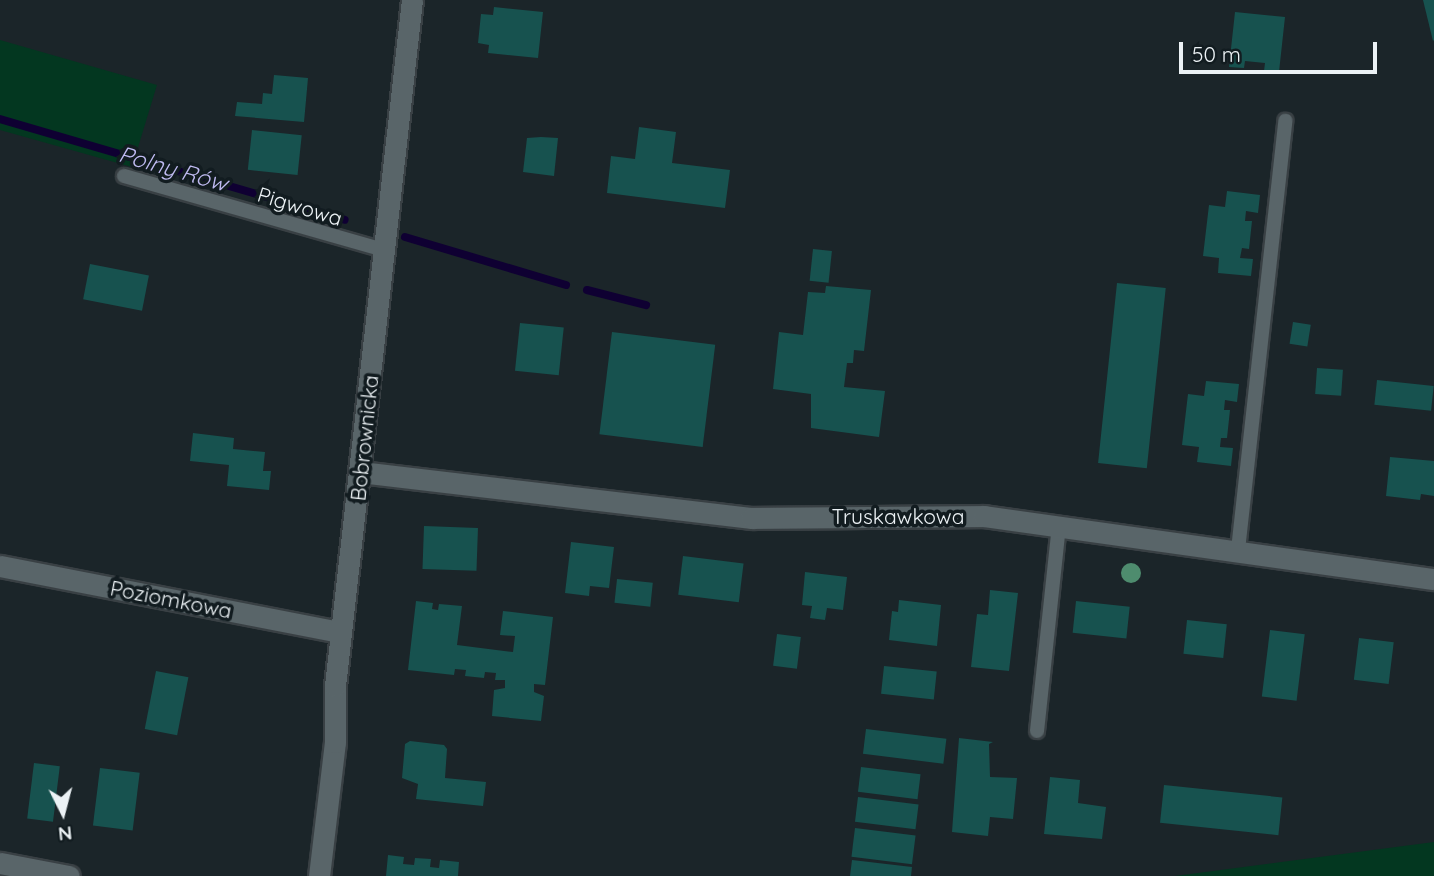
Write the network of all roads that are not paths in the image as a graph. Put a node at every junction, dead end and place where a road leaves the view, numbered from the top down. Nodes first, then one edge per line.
1 (412, 0) edge
2 (1284, 121) dead end
3 (124, 176) dead end
4 (384, 250) junction
5 (360, 472) junction
6 (1059, 525) junction
7 (1238, 550) junction
8 (0, 566) edge
9 (1434, 579) edge
10 (341, 632) junction
11 (1037, 731) dead end
12 (0, 863) edge
13 (69, 876) edge
14 (320, 876) edge

1 - 4 street, Bobrownicka
2 - 7 lane
3 - 4 lane, Pigwowa
4 - 5 street, Bobrownicka
5 - 6 street, Truskawkowa
5 - 10 street, Bobrownicka
6 - 7 street, Truskawkowa
6 - 11 lane
7 - 9 street, Truskawkowa
8 - 10 street, Poziomkowa
10 - 14 street, Bobrownicka
12 - 13 street

